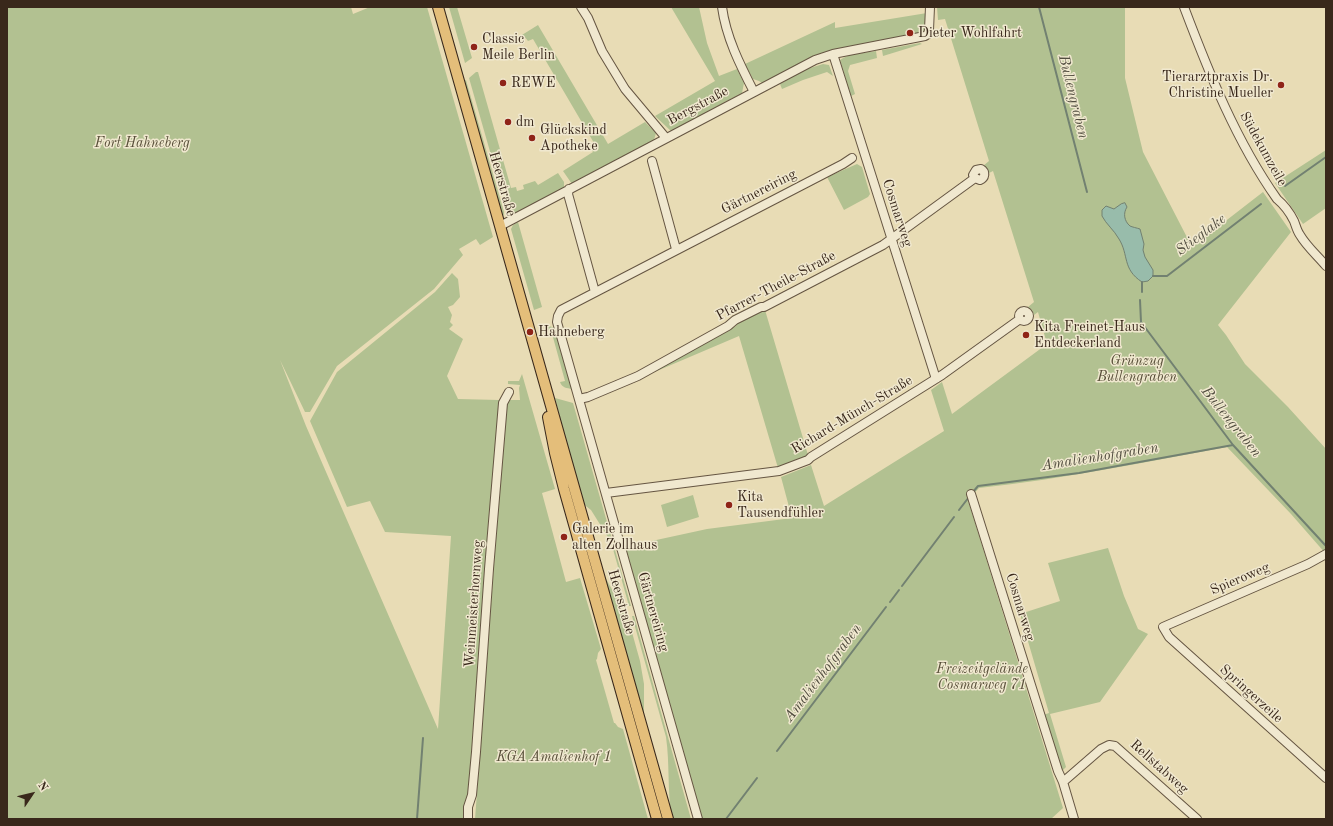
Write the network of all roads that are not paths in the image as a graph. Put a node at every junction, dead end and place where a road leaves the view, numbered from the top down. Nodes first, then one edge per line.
1 (438, 7) edge
2 (582, 7) edge
3 (722, 7) edge
4 (930, 7) edge
5 (1185, 9) edge
6 (833, 54) junction
7 (754, 92) junction
8 (666, 138) junction
9 (852, 158) dead end
10 (652, 162) dead end
11 (975, 178) dead end
12 (569, 189) junction
13 (500, 226) junction
14 (891, 239) junction
15 (676, 249) junction
16 (1326, 266) edge
17 (595, 292) junction
18 (1020, 319) dead end
19 (540, 370) junction
20 (936, 380) junction
21 (509, 392) dead end
22 (579, 399) junction
23 (606, 492) junction
24 (971, 494) dead end
25 (1326, 554) edge
26 (1163, 627) joint
27 (1326, 778) edge
28 (1063, 782) junction
29 (468, 819) edge
30 (657, 819) edge
31 (668, 819) edge
32 (698, 819) edge
33 (1074, 819) edge
34 (1197, 819) edge

1 - 13 main road, Heerstraße
2 - 8 street
3 - 7 street
4 - 6 street, Bergstraße
5 - 16 street, Südekumzeile
6 - 7 street, Bergstraße
6 - 14 street, Cosmarweg
7 - 8 street, Bergstraße
8 - 12 street, Bergstraße
9 - 15 street, Gärtnereiring
10 - 15 street
11 - 14 street, Pfarrer-Theile-Straße
12 - 13 street, Bergstraße
12 - 17 street
13 - 19 main road, Heerstraße
14 - 20 street, Cosmarweg
14 - 22 street, Pfarrer-Theile-Straße
15 - 17 street, Gärtnereiring
17 - 22 street, Gärtnereiring
18 - 20 street, Richard-Münch-Straße
19 - 30 main road, Heerstraße
19 - 31 main road, Heerstraße
20 - 23 street, Richard-Münch-Straße
21 - 29 street, Weinmeisterhornweg
22 - 23 street, Gärtnereiring
23 - 32 street, Gärtnereiring
24 - 28 street, Cosmarweg
25 - 26 street, Spieroweg
26 - 27 street, Springerzeile
28 - 33 street, Cosmarweg
28 - 34 street, Rellstabweg

